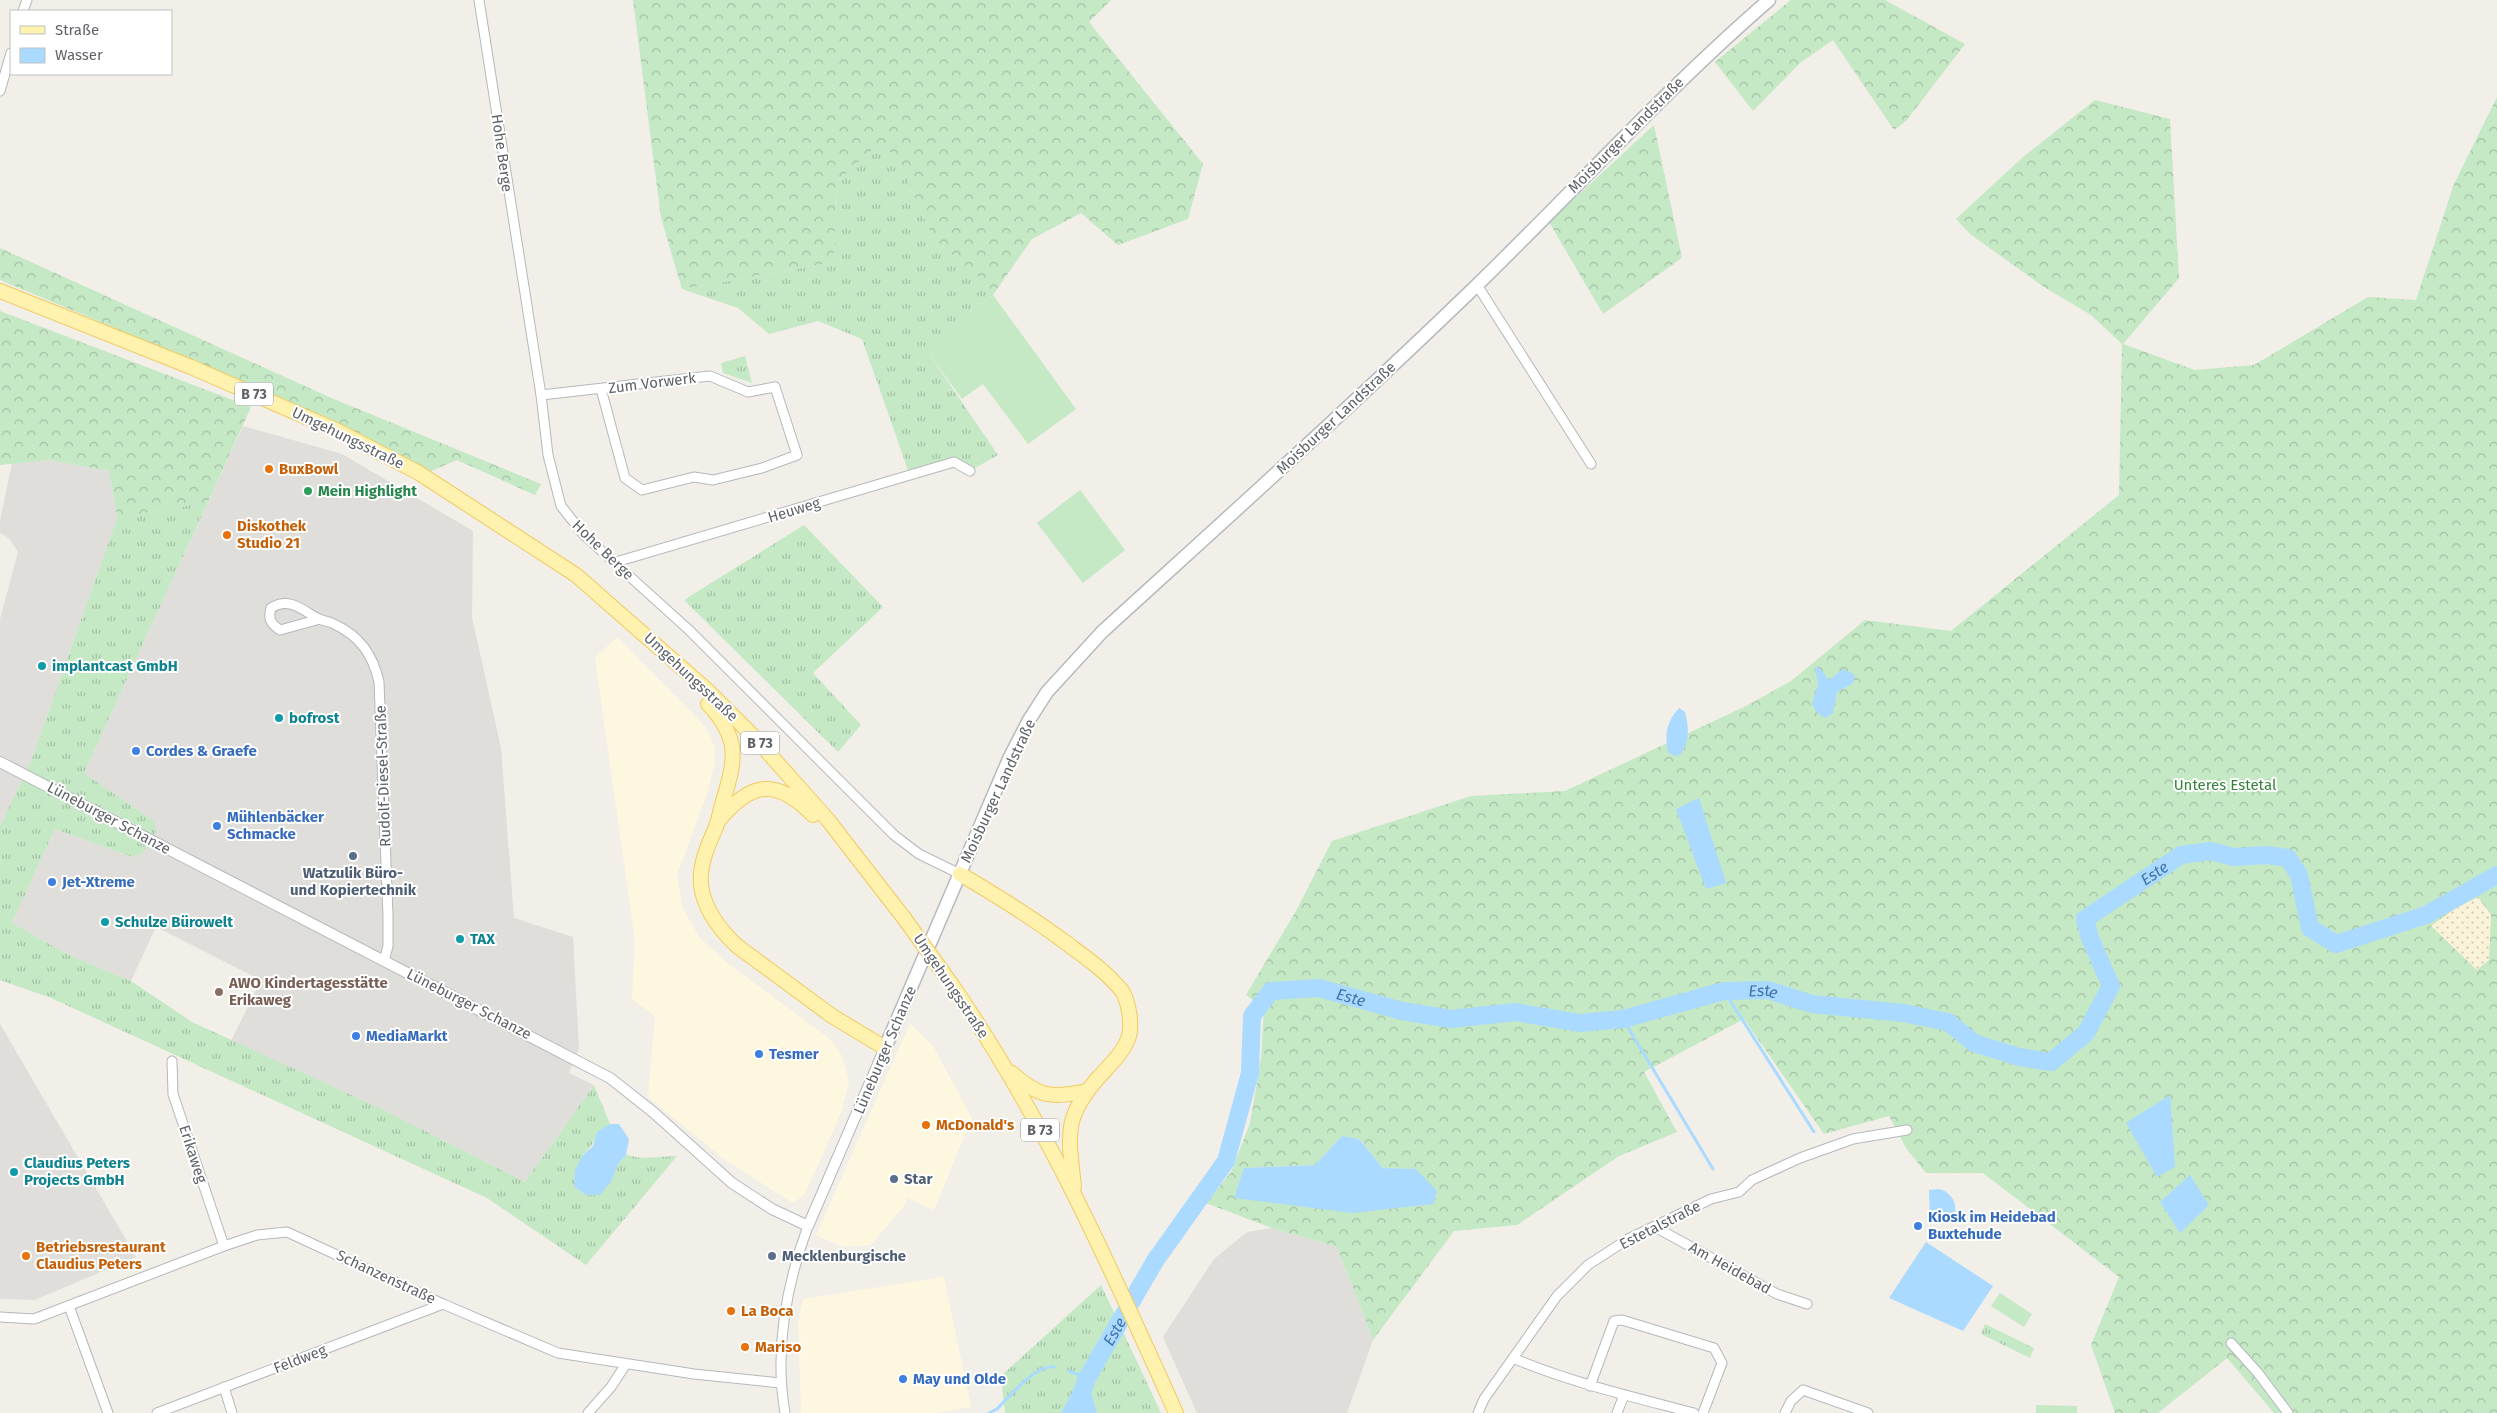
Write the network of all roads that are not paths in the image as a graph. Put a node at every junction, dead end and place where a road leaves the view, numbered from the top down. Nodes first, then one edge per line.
1 (479, 0) edge
2 (1768, 0) edge
3 (10, 56) edge
4 (0, 91) edge
5 (1477, 285) junction
6 (0, 291) edge
7 (601, 389) junction
8 (541, 395) junction
9 (1591, 464) dead end
10 (970, 471) dead end
11 (616, 562) junction
12 (320, 620) junction
13 (636, 626) junction
14 (0, 762) edge
15 (718, 820) junction
16 (869, 872) junction
17 (960, 874) junction
18 (384, 961) junction
19 (885, 1048) junction
20 (172, 1061) dead end
21 (1004, 1066) junction
22 (1087, 1091) junction
23 (1907, 1130) dead end
24 (1075, 1195) junction
25 (808, 1226) junction
26 (1655, 1227) junction
27 (224, 1246) junction
28 (444, 1304) junction
29 (1807, 1304) dead end
30 (69, 1306) junction
31 (0, 1317) edge
32 (2231, 1343) dead end
33 (1515, 1358) junction
34 (626, 1364) junction
35 (780, 1383) junction
36 (1590, 1386) junction
37 (224, 1387) junction
38 (1624, 1395) junction
39 (108, 1413) edge
40 (157, 1413) edge
41 (232, 1413) edge
42 (588, 1413) edge
43 (785, 1413) edge
44 (1176, 1413) edge
45 (1478, 1413) edge
46 (1617, 1413) edge
47 (1694, 1413) edge
48 (1703, 1413) edge
49 (1785, 1413) edge
50 (1868, 1413) edge
51 (2288, 1413) edge

1 - 8 street, Hohe Berge
2 - 5 main road, Moisburger Landstraße
3 - 4 street
5 - 9 street
5 - 17 main road, Moisburger Landstraße
6 - 13 main road, Umgehungsstraße / B 73
7 - 7 street, Zum Vorwerk
7 - 8 street, Zum Vorwerk
8 - 11 street, Hohe Berge
10 - 11 street, Heuweg
11 - 17 street, Hohe Berge
12 - 12 street, Rudolf-Diesel-Straße
12 - 18 street, Rudolf-Diesel-Straße
13 - 15 main road
13 - 16 main road, Umgehungsstraße / B 73
14 - 18 street, Lüneburger Schanze
15 - 16 main road
15 - 19 main road
16 - 21 main road, Umgehungsstraße / B 73, bridge
17 - 19 main road, Lüneburger Schanze
17 - 22 main road
18 - 25 street, Lüneburger Schanze
19 - 25 street, Lüneburger Schanze
20 - 27 street, Erikaweg
21 - 22 main road
21 - 24 main road, Umgehungsstraße / B 73
22 - 24 main road
23 - 26 street, Estetalstraße
24 - 44 main road, Umgehungsstraße / B 73
25 - 35 street, Lüneburger Schanze
26 - 29 street, Am Heidebad
26 - 33 street, Estetalstraße
27 - 28 street, Schanzenstraße
27 - 30 street, Schanzenstraße
28 - 34 street, Schanzenstraße
28 - 37 street, Feldweg
30 - 31 street, Schanzenstraße
30 - 39 street
32 - 51 street
33 - 36 street
33 - 45 street, Estetalstraße
34 - 35 street, Schanzenstraße
34 - 42 street
35 - 43 street, Lüneburger Schanze
36 - 38 street
36 - 48 street
37 - 40 street, Feldweg
37 - 41 street
38 - 46 street
38 - 47 street
49 - 50 street

